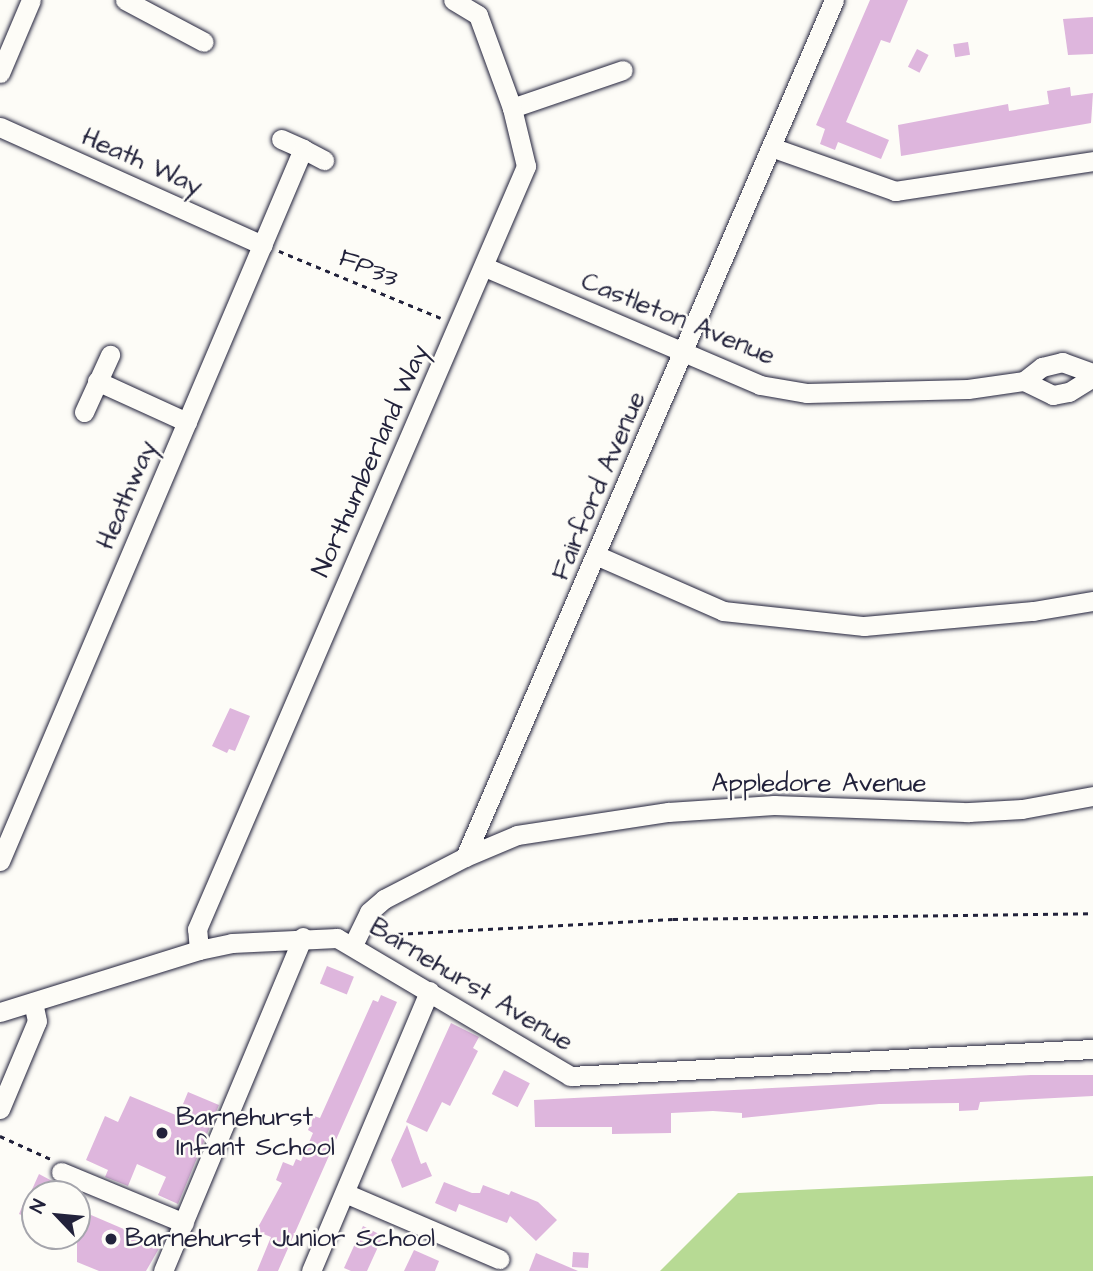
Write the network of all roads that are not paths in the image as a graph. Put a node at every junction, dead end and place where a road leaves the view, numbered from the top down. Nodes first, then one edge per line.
1 (31, 0) edge
2 (125, 0) edge
3 (453, 0) edge
4 (834, 0) edge
5 (205, 41) dead end
6 (623, 70) dead end
7 (0, 72) edge
8 (512, 108) junction
9 (0, 127) edge
10 (281, 139) dead end
11 (771, 147) junction
12 (303, 149) junction
13 (324, 160) dead end
14 (1093, 161) edge
15 (263, 245) junction
16 (485, 267) junction
17 (684, 353) junction
18 (110, 355) dead end
19 (1093, 375) edge
20 (97, 381) junction
21 (1024, 381) junction
22 (84, 412) dead end
23 (187, 422) junction
24 (598, 556) junction
25 (1093, 601) edge
26 (1093, 796) edge
27 (6, 829) edge
28 (465, 857) junction
29 (0, 861) edge
30 (303, 937) junction
31 (355, 940) junction
32 (199, 950) junction
33 (429, 991) junction
34 (33, 1002) junction
35 (0, 1012) edge
36 (1093, 1049) edge
37 (0, 1109) edge
38 (61, 1172) road end
39 (345, 1193) junction
40 (184, 1223) junction
41 (499, 1259) dead end
42 (163, 1271) edge
43 (311, 1271) edge

1 - 7 street
2 - 5 street
3 - 8 street, Northumberland Way
4 - 11 street, Fairford Avenue
6 - 8 street
8 - 16 street, Northumberland Way
9 - 15 street, Heath Way
10 - 12 street
11 - 14 street
11 - 17 street, Fairford Avenue
12 - 13 street
12 - 15 street, Heathway
15 - 23 street, Heathway
16 - 17 street, Castleton Avenue
16 - 32 street, Northumberland Way
17 - 21 street, Castleton Avenue
17 - 24 street, Fairford Avenue
18 - 20 street
19 - 21 street, Castleton Avenue
19 - 21 street, Castleton Avenue
20 - 22 street
20 - 23 street
23 - 27 street, Heathway
24 - 25 street
24 - 28 street, Fairford Avenue
26 - 28 street, Appledore Avenue
27 - 29 street, Heathway
28 - 31 street
30 - 31 street, Barnehurst Avenue
30 - 32 street, Barnehurst Avenue
30 - 40 street
31 - 33 street, Barnehurst Avenue
32 - 34 street, Barnehurst Avenue
33 - 36 street, Barnehurst Avenue
33 - 39 street
34 - 35 street, Barnehurst Avenue
34 - 37 street
38 - 40 street
39 - 41 street
39 - 43 street
40 - 42 street

